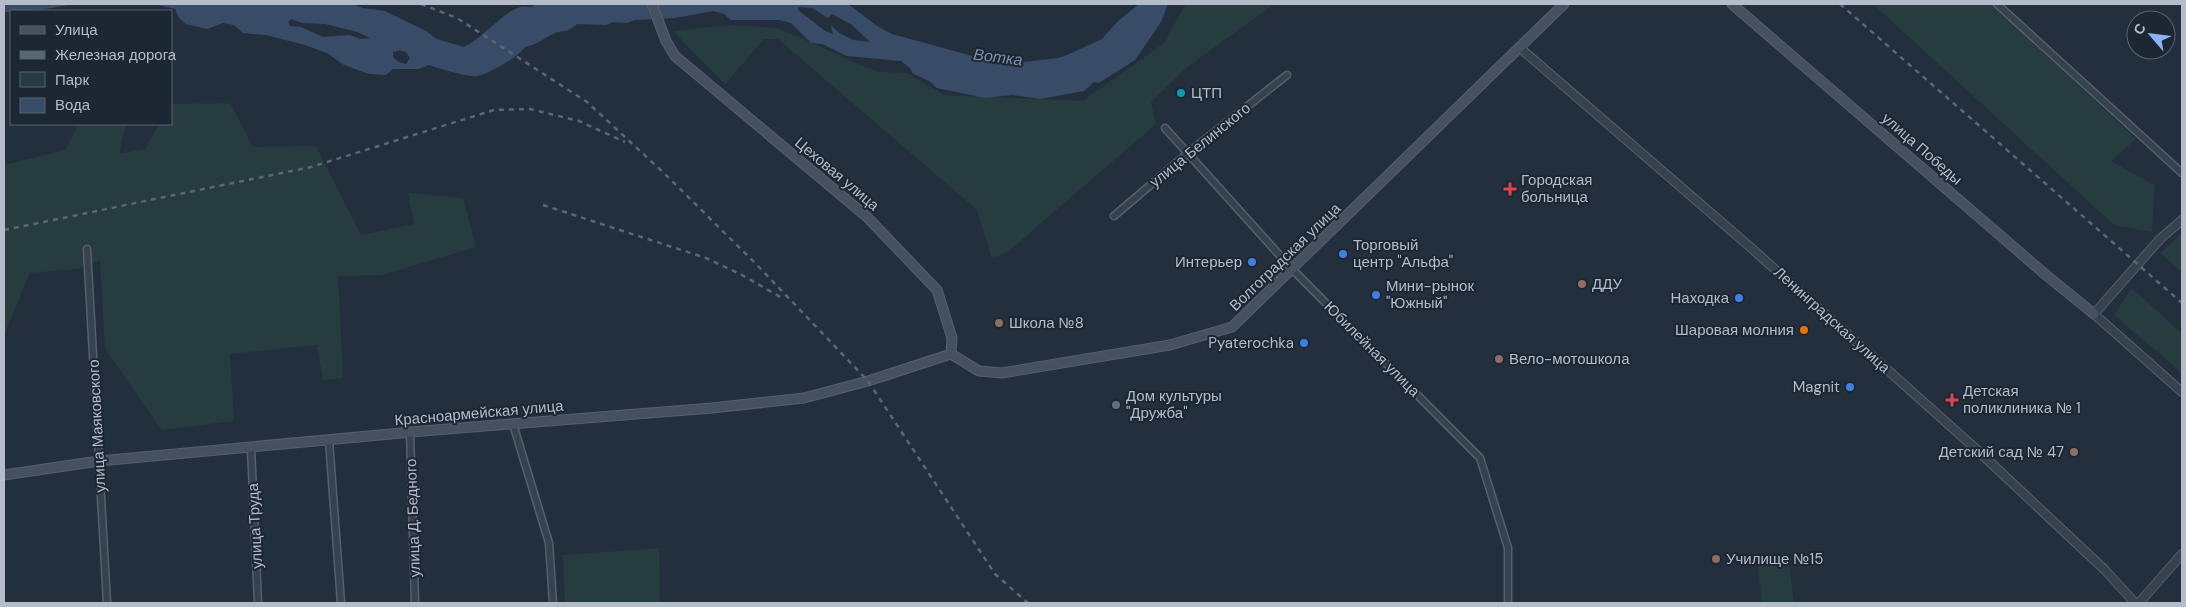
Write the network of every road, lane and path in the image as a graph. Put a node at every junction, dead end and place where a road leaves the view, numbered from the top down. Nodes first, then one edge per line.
1 (652, 4) edge
2 (1564, 4) edge
3 (1732, 4) edge
4 (1997, 4) edge
5 (1520, 48) junction
6 (1287, 75) dead end
7 (1165, 128) dead end
8 (1188, 154) junction
9 (2182, 172) edge
10 (1114, 216) dead end
11 (2182, 220) edge
12 (87, 250) dead end
13 (1292, 269) junction
14 (2094, 314) junction
15 (951, 354) junction
16 (2182, 392) edge
17 (513, 424) junction
18 (410, 432) junction
19 (329, 440) junction
20 (251, 448) junction
21 (99, 461) junction
22 (4, 475) edge
23 (2182, 554) edge
24 (107, 603) edge
25 (258, 603) edge
26 (341, 603) edge
27 (415, 603) edge
28 (553, 603) edge
29 (1508, 603) edge
30 (2135, 603) edge
31 (2139, 603) edge

1 - 15 main road, Цеховая улица
2 - 5 main road, Волгоградская улица
3 - 14 main road, улица Победы
4 - 9 street
5 - 13 main road, Волгоградская улица
5 - 30 street, Ленинградская улица
6 - 8 street, улица Белинского
7 - 8 street, Юбилейная улица
8 - 10 street, улица Белинского
8 - 13 street, Юбилейная улица
11 - 14 street
12 - 21 street, улица Маяковского
13 - 15 main road, Волгоградская улица
13 - 29 street, Юбилейная улица
14 - 16 street, улица Победы
15 - 17 main road, Красноармейская улица
17 - 18 main road, Красноармейская улица
17 - 28 street
18 - 19 main road, Красноармейская улица
18 - 27 street, улица Д. Бедного
19 - 20 main road, Красноармейская улица
19 - 26 street
20 - 21 main road, Красноармейская улица
20 - 25 street, улица Труда
21 - 22 main road, Красноармейская улица
21 - 24 street, улица Маяковского
23 - 31 street

